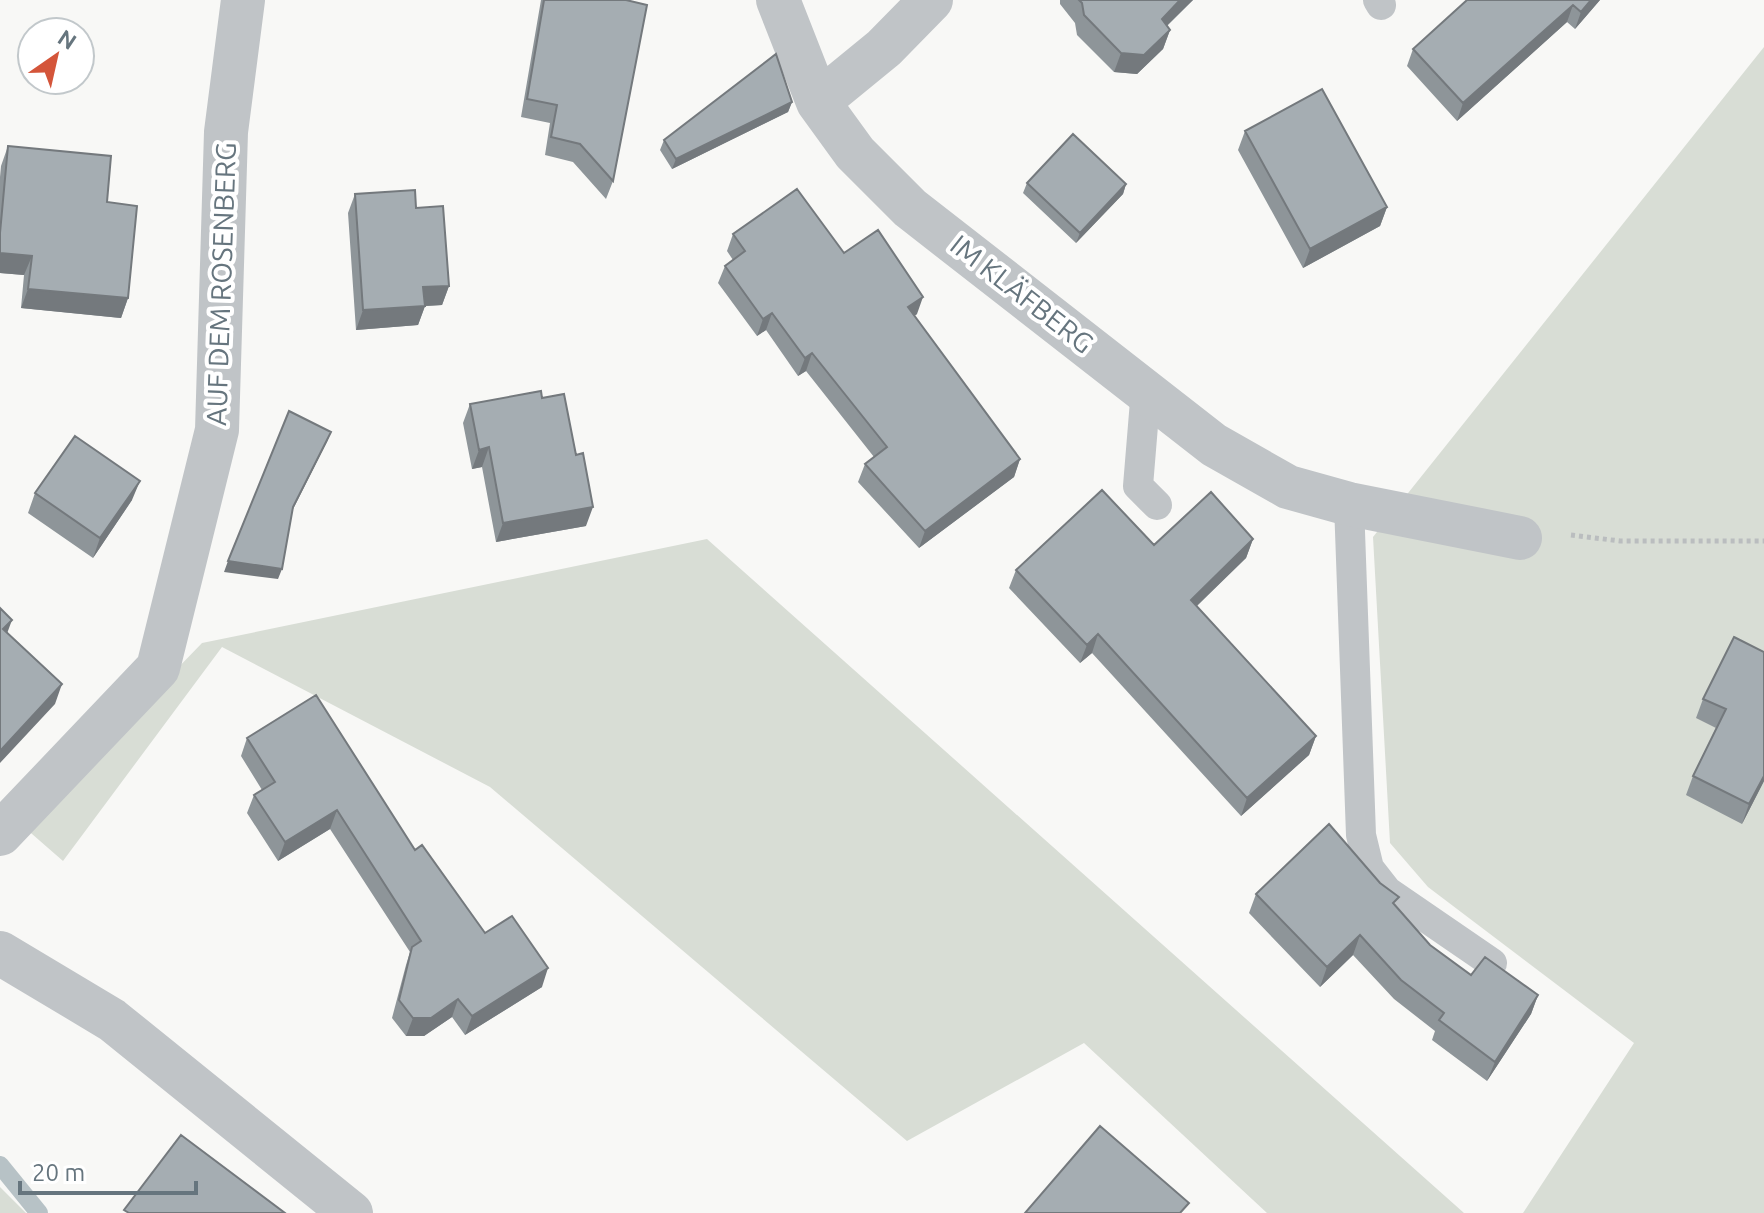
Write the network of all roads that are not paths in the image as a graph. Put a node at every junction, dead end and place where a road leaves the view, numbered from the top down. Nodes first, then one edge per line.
1 (243, 0) edge
2 (778, 0) edge
3 (931, 0) edge
4 (818, 102) junction
5 (1146, 389) junction
6 (1147, 495) dead end
7 (1349, 504) junction
8 (1520, 538) road end
9 (0, 834) edge
10 (0, 953) edge
11 (1492, 963) edge
12 (351, 1213) edge

1 - 9 street, AUF DEM ROSENBERG
2 - 4 street, IM KLÄFBERG
3 - 4 street
4 - 5 street, IM KLÄFBERG
5 - 6 lane
5 - 7 street, IM KLÄFBERG
7 - 8 street, IM KLÄFBERG
7 - 11 lane
10 - 12 street

